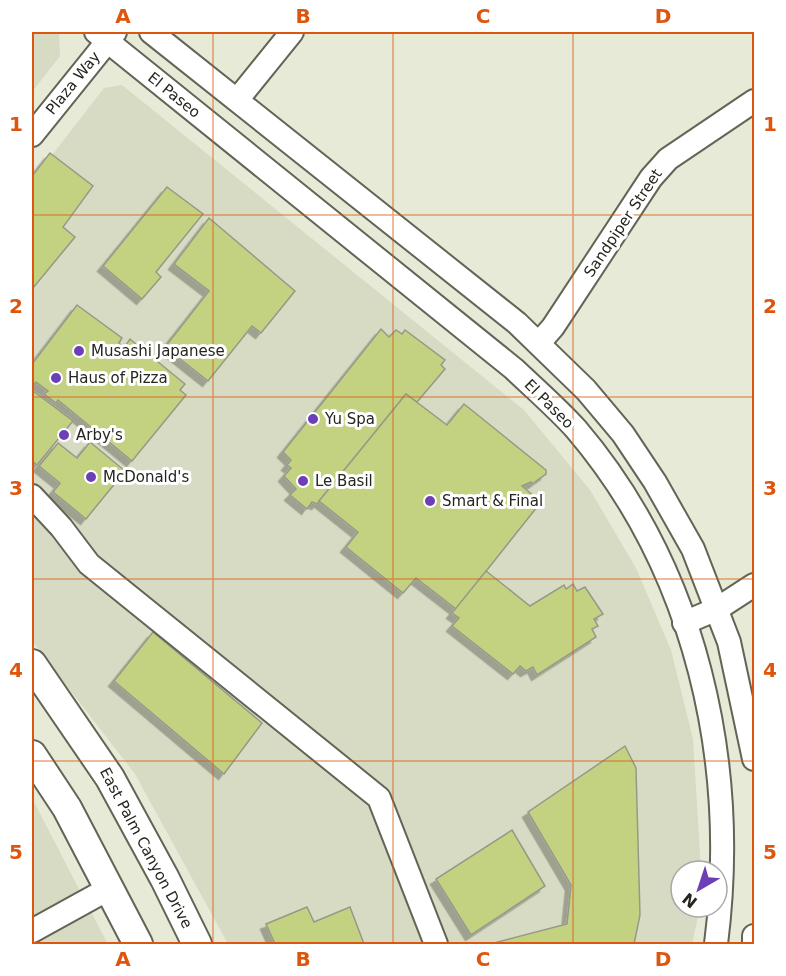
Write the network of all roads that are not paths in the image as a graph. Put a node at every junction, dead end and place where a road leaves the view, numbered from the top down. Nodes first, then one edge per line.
1 (151, 32) edge
2 (292, 32) edge
3 (106, 35) edge
4 (237, 100) junction
5 (754, 100) edge
6 (32, 135) edge
7 (539, 343) junction
8 (32, 496) edge
9 (754, 585) edge
10 (717, 609) junction
11 (684, 623) junction
12 (32, 664) edge
13 (32, 754) edge
14 (754, 759) edge
15 (110, 888) junction
16 (32, 931) edge
17 (754, 936) edge
18 (138, 945) edge
19 (196, 945) edge
20 (436, 945) edge
21 (716, 945) edge
22 (754, 945) edge

1 - 4 street
2 - 4 street
3 - 6 street, Plaza Way
3 - 11 street, El Paseo
4 - 7 street
5 - 7 street, Sandpiper Street
7 - 10 street
8 - 20 street
9 - 10 street
10 - 11 street
10 - 14 street
11 - 21 street, El Paseo
12 - 19 main road, East Palm Canyon Drive
13 - 15 main road
15 - 16 street
15 - 18 main road
17 - 22 street

